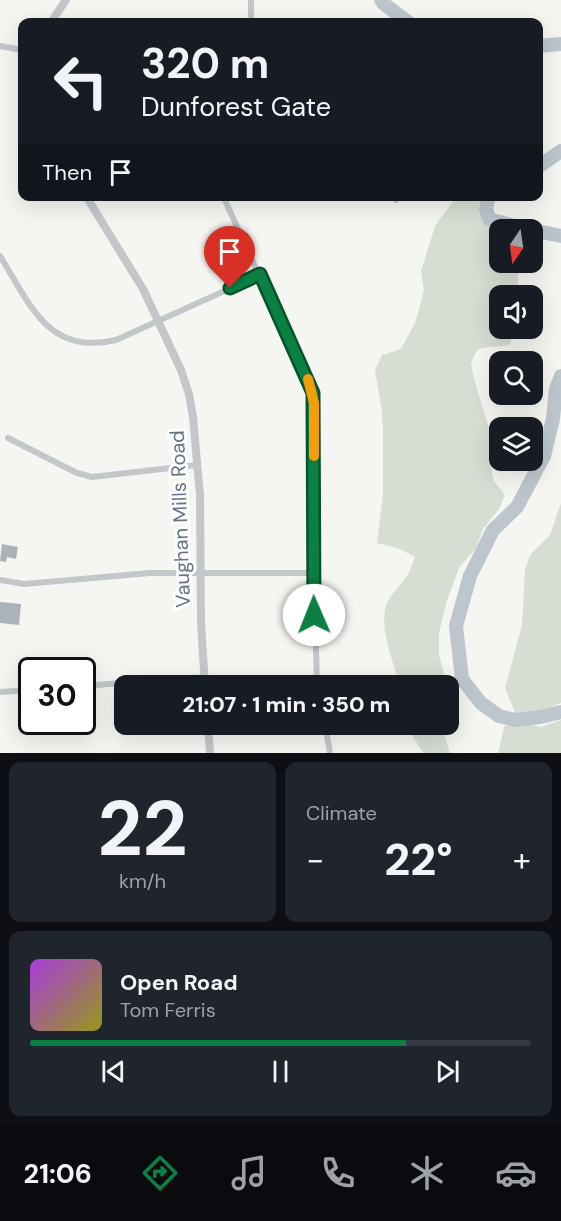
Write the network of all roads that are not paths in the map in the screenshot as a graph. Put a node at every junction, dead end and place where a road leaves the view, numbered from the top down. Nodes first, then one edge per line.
1 (66, 0) edge
2 (250, 0) edge
3 (54, 18) edge
4 (251, 18) edge
5 (0, 46) edge
6 (18, 49) edge
7 (89, 201) edge
8 (225, 201) edge
9 (0, 256) edge
10 (260, 274) junction
11 (159, 321) junction
12 (8, 438) dead end
13 (197, 465) junction
14 (200, 573) junction
15 (314, 573) junction
16 (0, 580) edge
17 (205, 675) edge
18 (317, 675) edge
19 (96, 685) edge
20 (114, 685) edge
21 (18, 691) edge
22 (0, 692) edge
23 (209, 735) edge
24 (327, 735) edge
25 (210, 753) edge
26 (330, 753) edge

1 - 3 street
2 - 4 street
5 - 6 street
7 - 11 street, Vaughan Mills Road
8 - 10 street
9 - 11 street
10 - 11 street
10 - 15 street
11 - 13 street, Vaughan Mills Road
12 - 13 street
13 - 14 street, Vaughan Mills Road
14 - 15 street
14 - 16 street
14 - 17 street, Vaughan Mills Road
15 - 18 street
19 - 20 street
21 - 22 street
23 - 25 street
24 - 26 street

